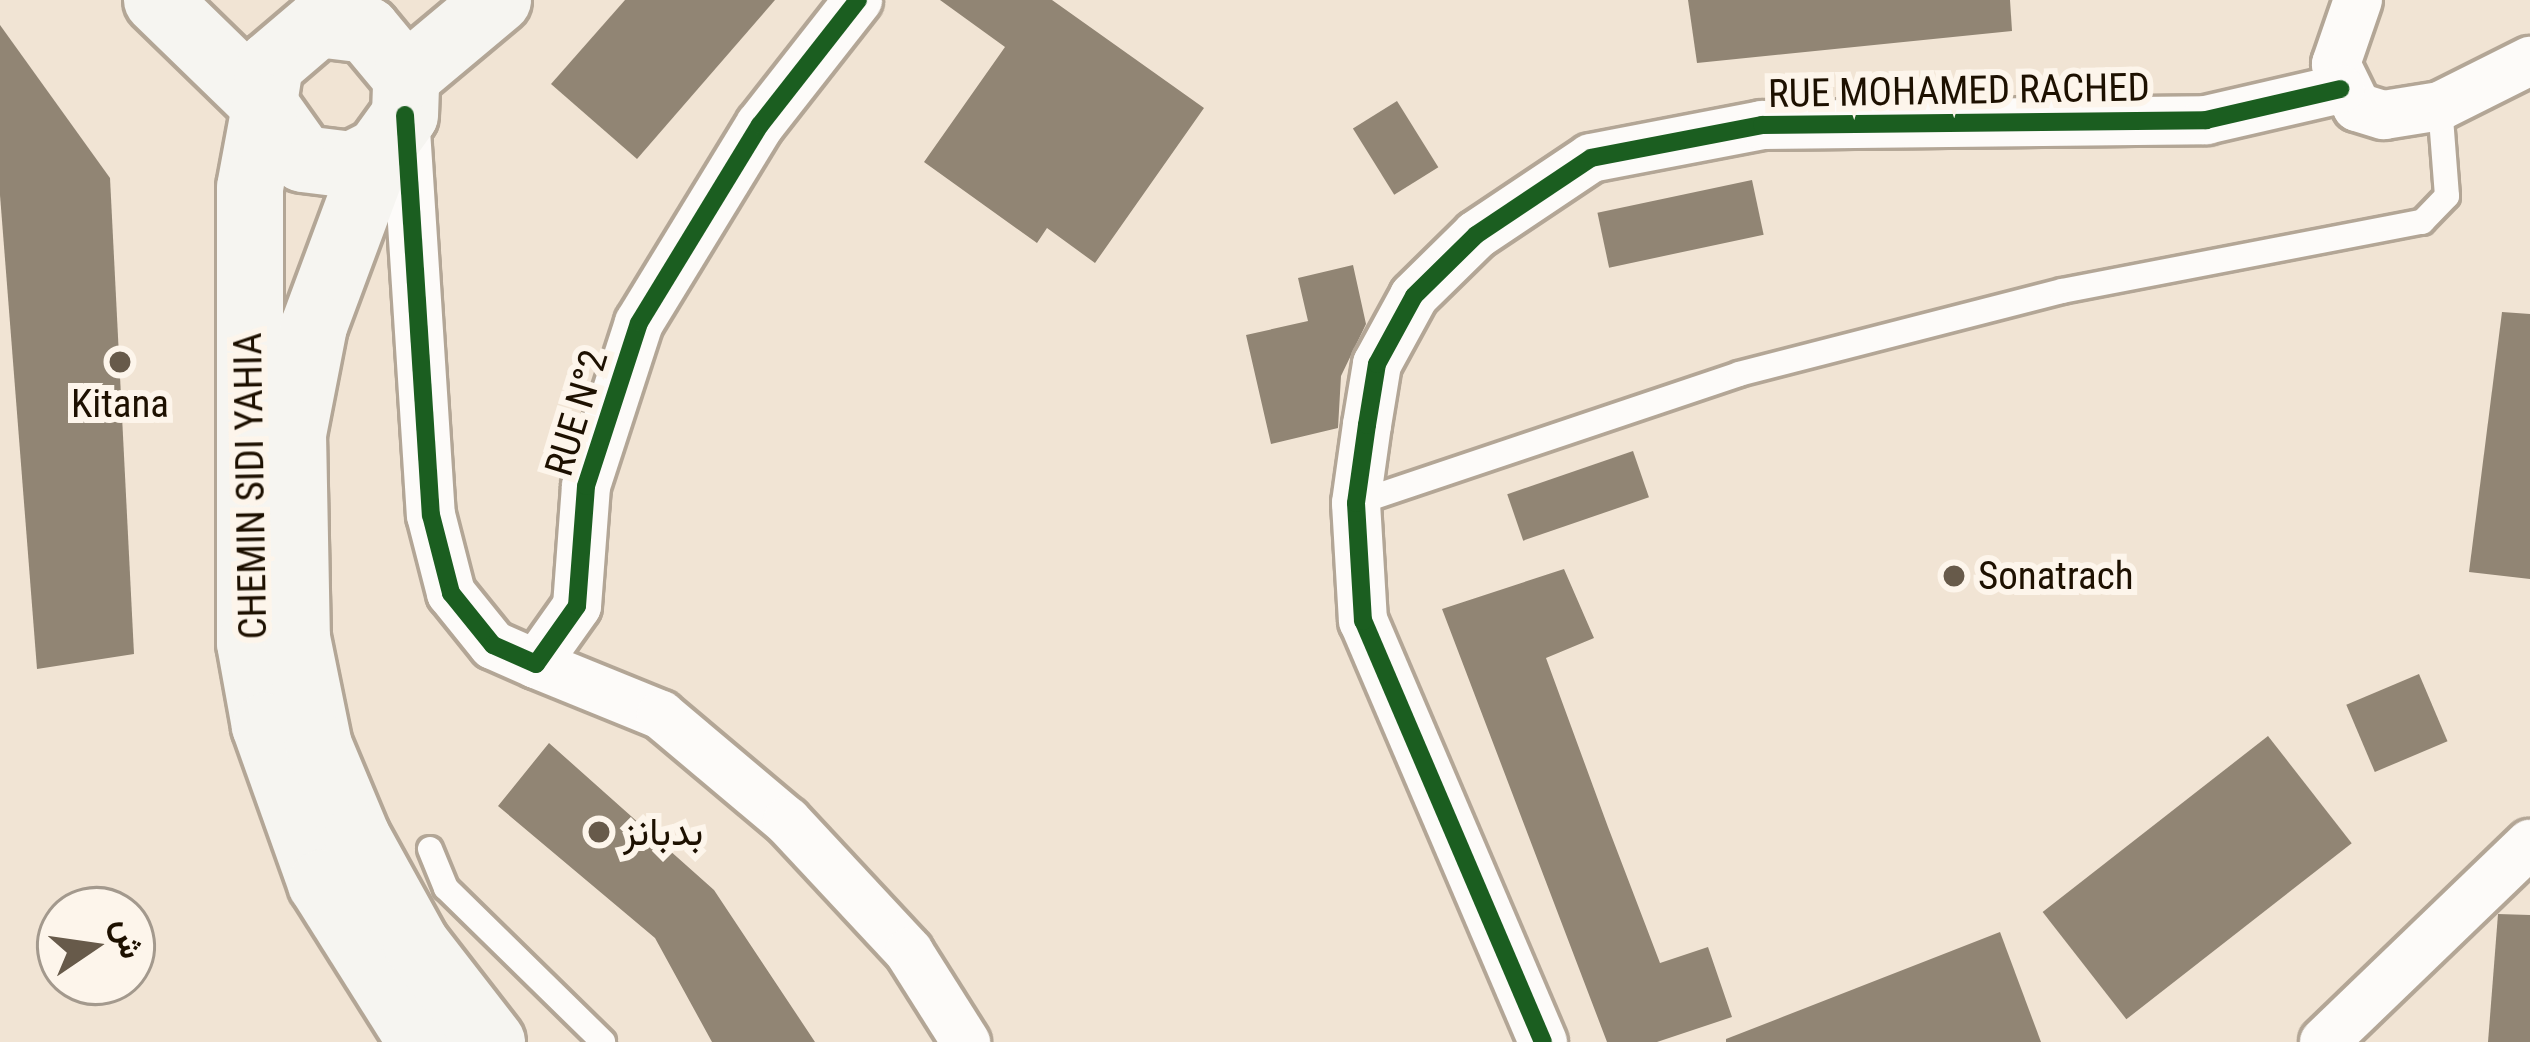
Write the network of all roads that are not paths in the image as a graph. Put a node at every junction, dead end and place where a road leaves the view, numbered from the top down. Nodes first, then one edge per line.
1 (158, 0) edge
2 (260, 0) edge
3 (498, 0) edge
4 (859, 0) edge
5 (2359, 0) edge
6 (2530, 61) edge
7 (384, 66) edge
8 (2340, 89) junction
9 (264, 105) junction
10 (2440, 106) junction
11 (1356, 503) junction
12 (536, 664) junction
13 (2530, 844) edge
14 (430, 849) dead end
15 (421, 1042) edge
16 (492, 1042) edge
17 (603, 1042) edge
18 (966, 1042) edge
19 (1543, 1042) edge
20 (2324, 1042) edge

1 - 9 main road
2 - 7 main road
3 - 7 main road
4 - 12 street, RUE N°2
5 - 8 street
6 - 10 street
7 - 9 main road, CHEMIN SIDI YAHIA
7 - 9 main road
7 - 12 street
7 - 16 main road, CHEMIN SIDI YAHIA
8 - 10 street
8 - 11 street, RUE MOHAMED RACHED
9 - 15 main road, CHEMIN SIDI YAHIA
10 - 11 lane
11 - 19 street, RUE MOHAMED RACHED
12 - 18 street
13 - 20 street
14 - 17 lane

